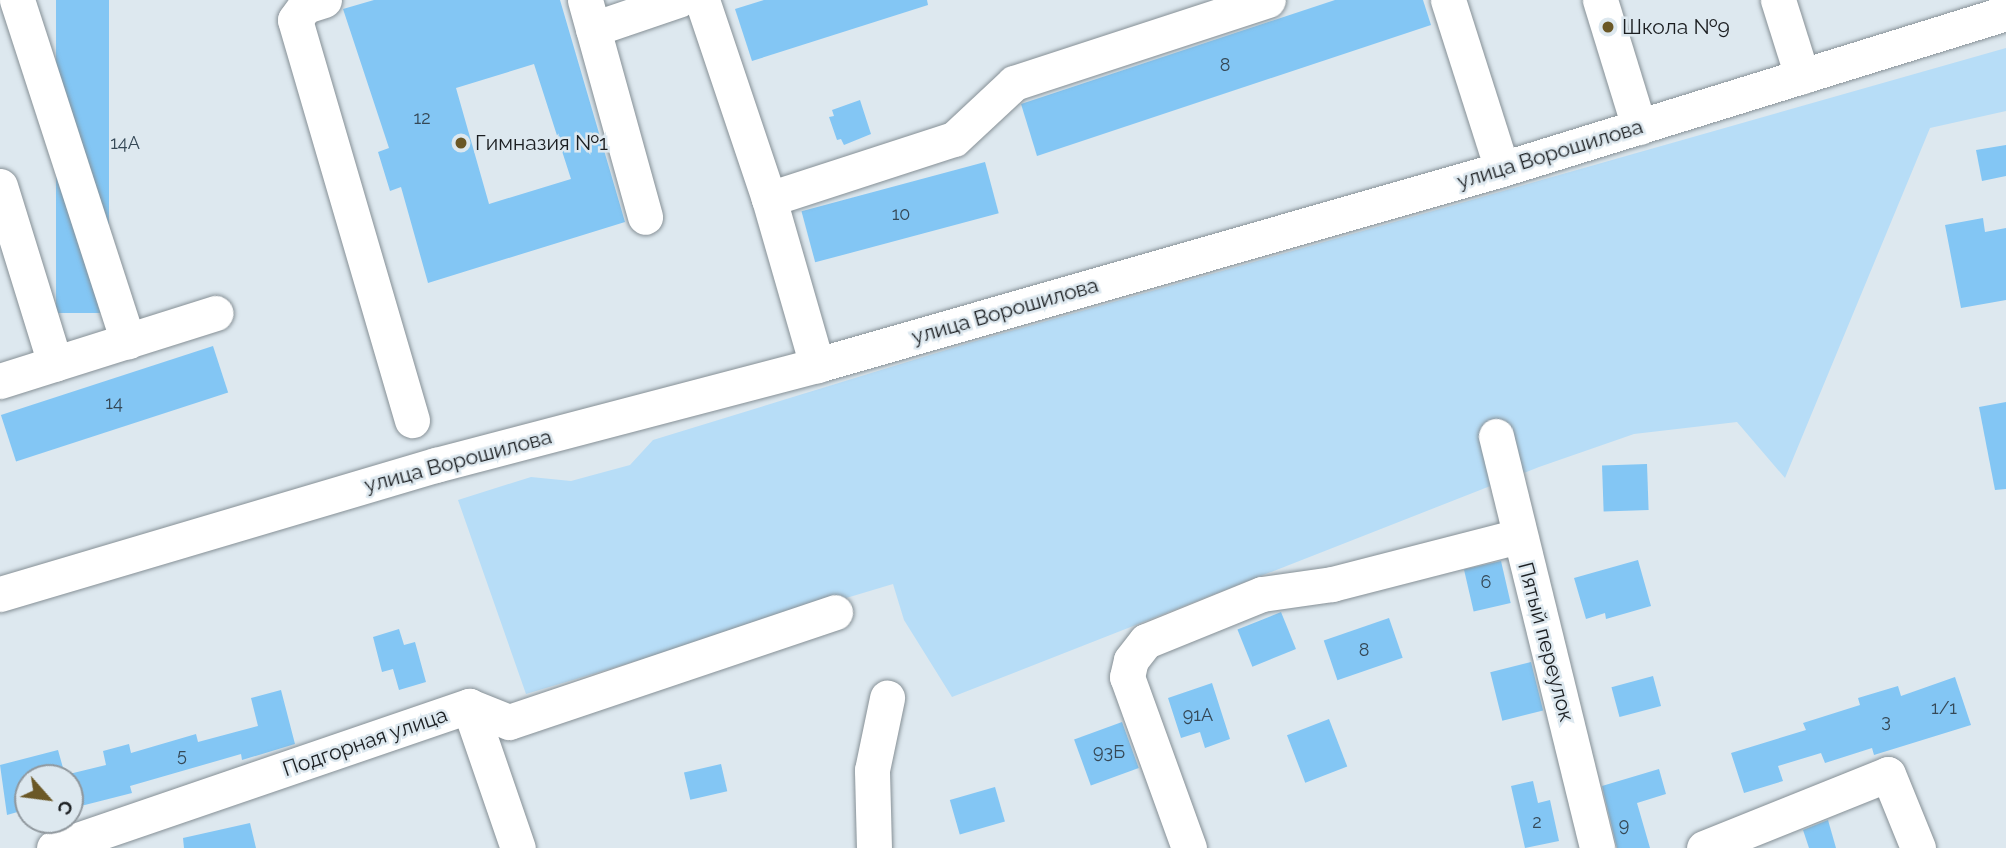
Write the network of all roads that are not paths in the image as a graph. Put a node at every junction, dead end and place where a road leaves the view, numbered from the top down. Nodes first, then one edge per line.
1 (18, 0) edge
2 (324, 0) edge
3 (678, 0) edge
4 (702, 0) edge
5 (1268, 0) edge
6 (1448, 0) edge
7 (1600, 0) edge
8 (1778, 0) edge
9 (2006, 13) edge
10 (589, 14) edge
11 (1802, 76) junction
12 (1639, 127) junction
13 (1502, 169) junction
14 (0, 186) edge
15 (769, 199) junction
16 (645, 217) dead end
17 (216, 313) dead end
18 (128, 341) junction
19 (55, 363) junction
20 (817, 365) junction
21 (0, 381) edge
22 (412, 420) dead end
23 (1496, 436) dead end
24 (1519, 536) junction
25 (0, 594) edge
26 (835, 612) dead end
27 (887, 698) dead end
28 (469, 706) junction
29 (216, 793) junction
30 (54, 848) edge
31 (61, 848) edge
32 (519, 848) edge
33 (874, 848) edge
34 (1189, 848) edge
35 (1597, 848) edge
36 (1704, 848) edge
37 (1918, 848) edge

1 - 18 street
2 - 22 street
3 - 10 street
4 - 15 street
5 - 15 street
6 - 13 street
7 - 12 street
8 - 11 street
9 - 11 street, улица Ворошилова
10 - 16 street
11 - 12 street, улица Ворошилова
12 - 13 street, улица Ворошилова
13 - 20 street, улица Ворошилова
14 - 19 street
15 - 20 street
17 - 18 street
18 - 19 street
19 - 21 street
20 - 25 street, улица Ворошилова
23 - 24 street, Пятый переулок
24 - 34 street
24 - 35 street, Пятый переулок
26 - 28 street, Подгорная улица
27 - 33 street
28 - 29 street, Подгорная улица
28 - 32 street
29 - 30 street, Подгорная улица
29 - 31 street
36 - 37 street

